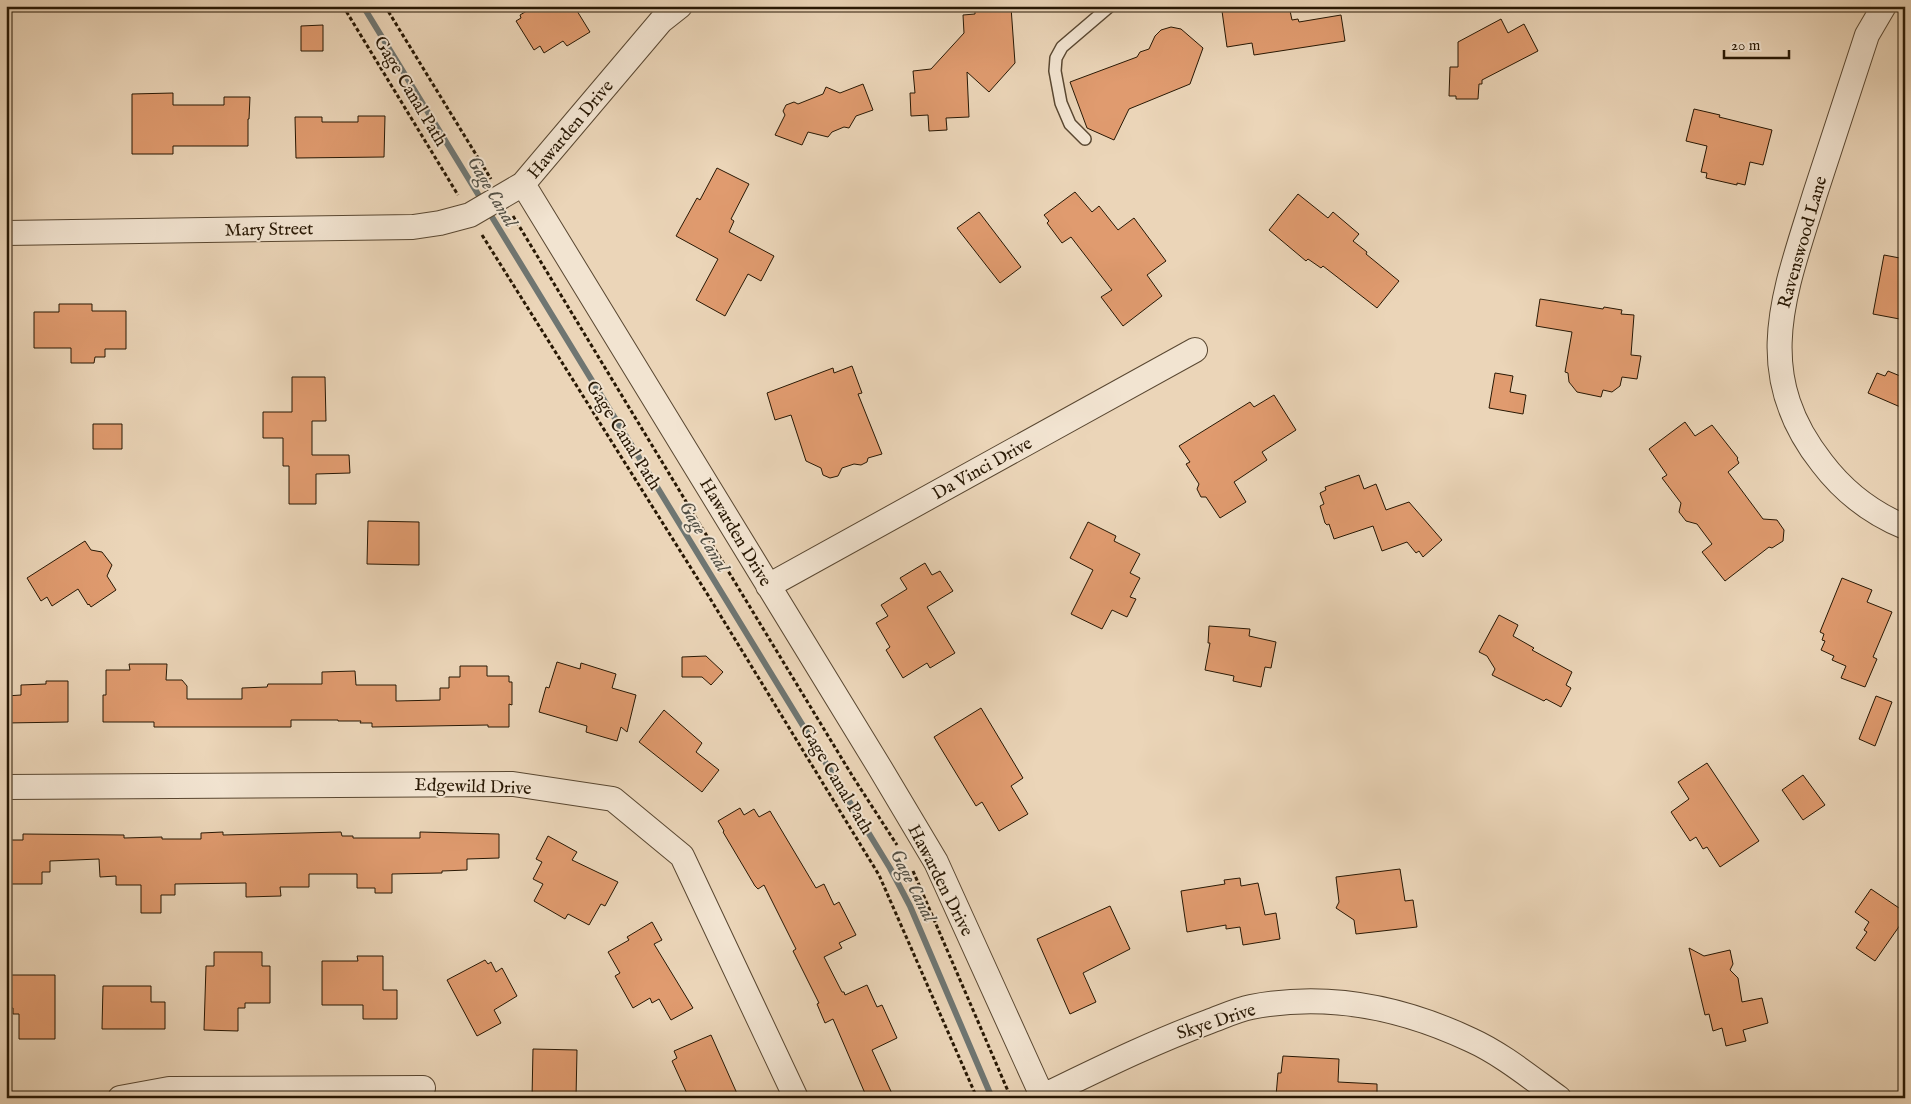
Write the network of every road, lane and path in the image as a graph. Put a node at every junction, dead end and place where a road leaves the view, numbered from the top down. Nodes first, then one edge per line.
1 (344, 6) edge
2 (385, 6) edge
3 (680, 6) edge
4 (1110, 6) edge
5 (1884, 6) edge
6 (656, 14) edge
7 (1084, 139) dead end
8 (523, 184) junction
9 (502, 197) junction
10 (470, 215) junction
11 (6, 233) edge
12 (1195, 350) dead end
13 (1905, 527) edge
14 (768, 586) junction
15 (6, 787) edge
16 (900, 849) dead end
17 (910, 866) dead end
18 (423, 1088) dead end
19 (1043, 1097) edge
20 (120, 1098) edge
21 (796, 1098) edge
22 (977, 1098) edge
23 (1011, 1098) edge
24 (1559, 1098) edge

1 - 10 path, Gage Canal Path
2 - 9 path, Gage Canal Path
3 - 6 street, Hawarden Drive
4 - 7 lane
5 - 13 street, Ravenswood Lane
6 - 8 street, Hawarden Drive
8 - 9 street, Mary Street
8 - 14 street, Hawarden Drive
9 - 10 street, Mary Street
9 - 16 path, Gage Canal Path
10 - 11 street, Mary Street
10 - 22 path, Gage Canal Path
12 - 14 street, Da Vinci Drive
14 - 19 street, Hawarden Drive
15 - 21 street, Edgewild Drive
17 - 23 path
18 - 20 street
19 - 24 street, Skye Drive

